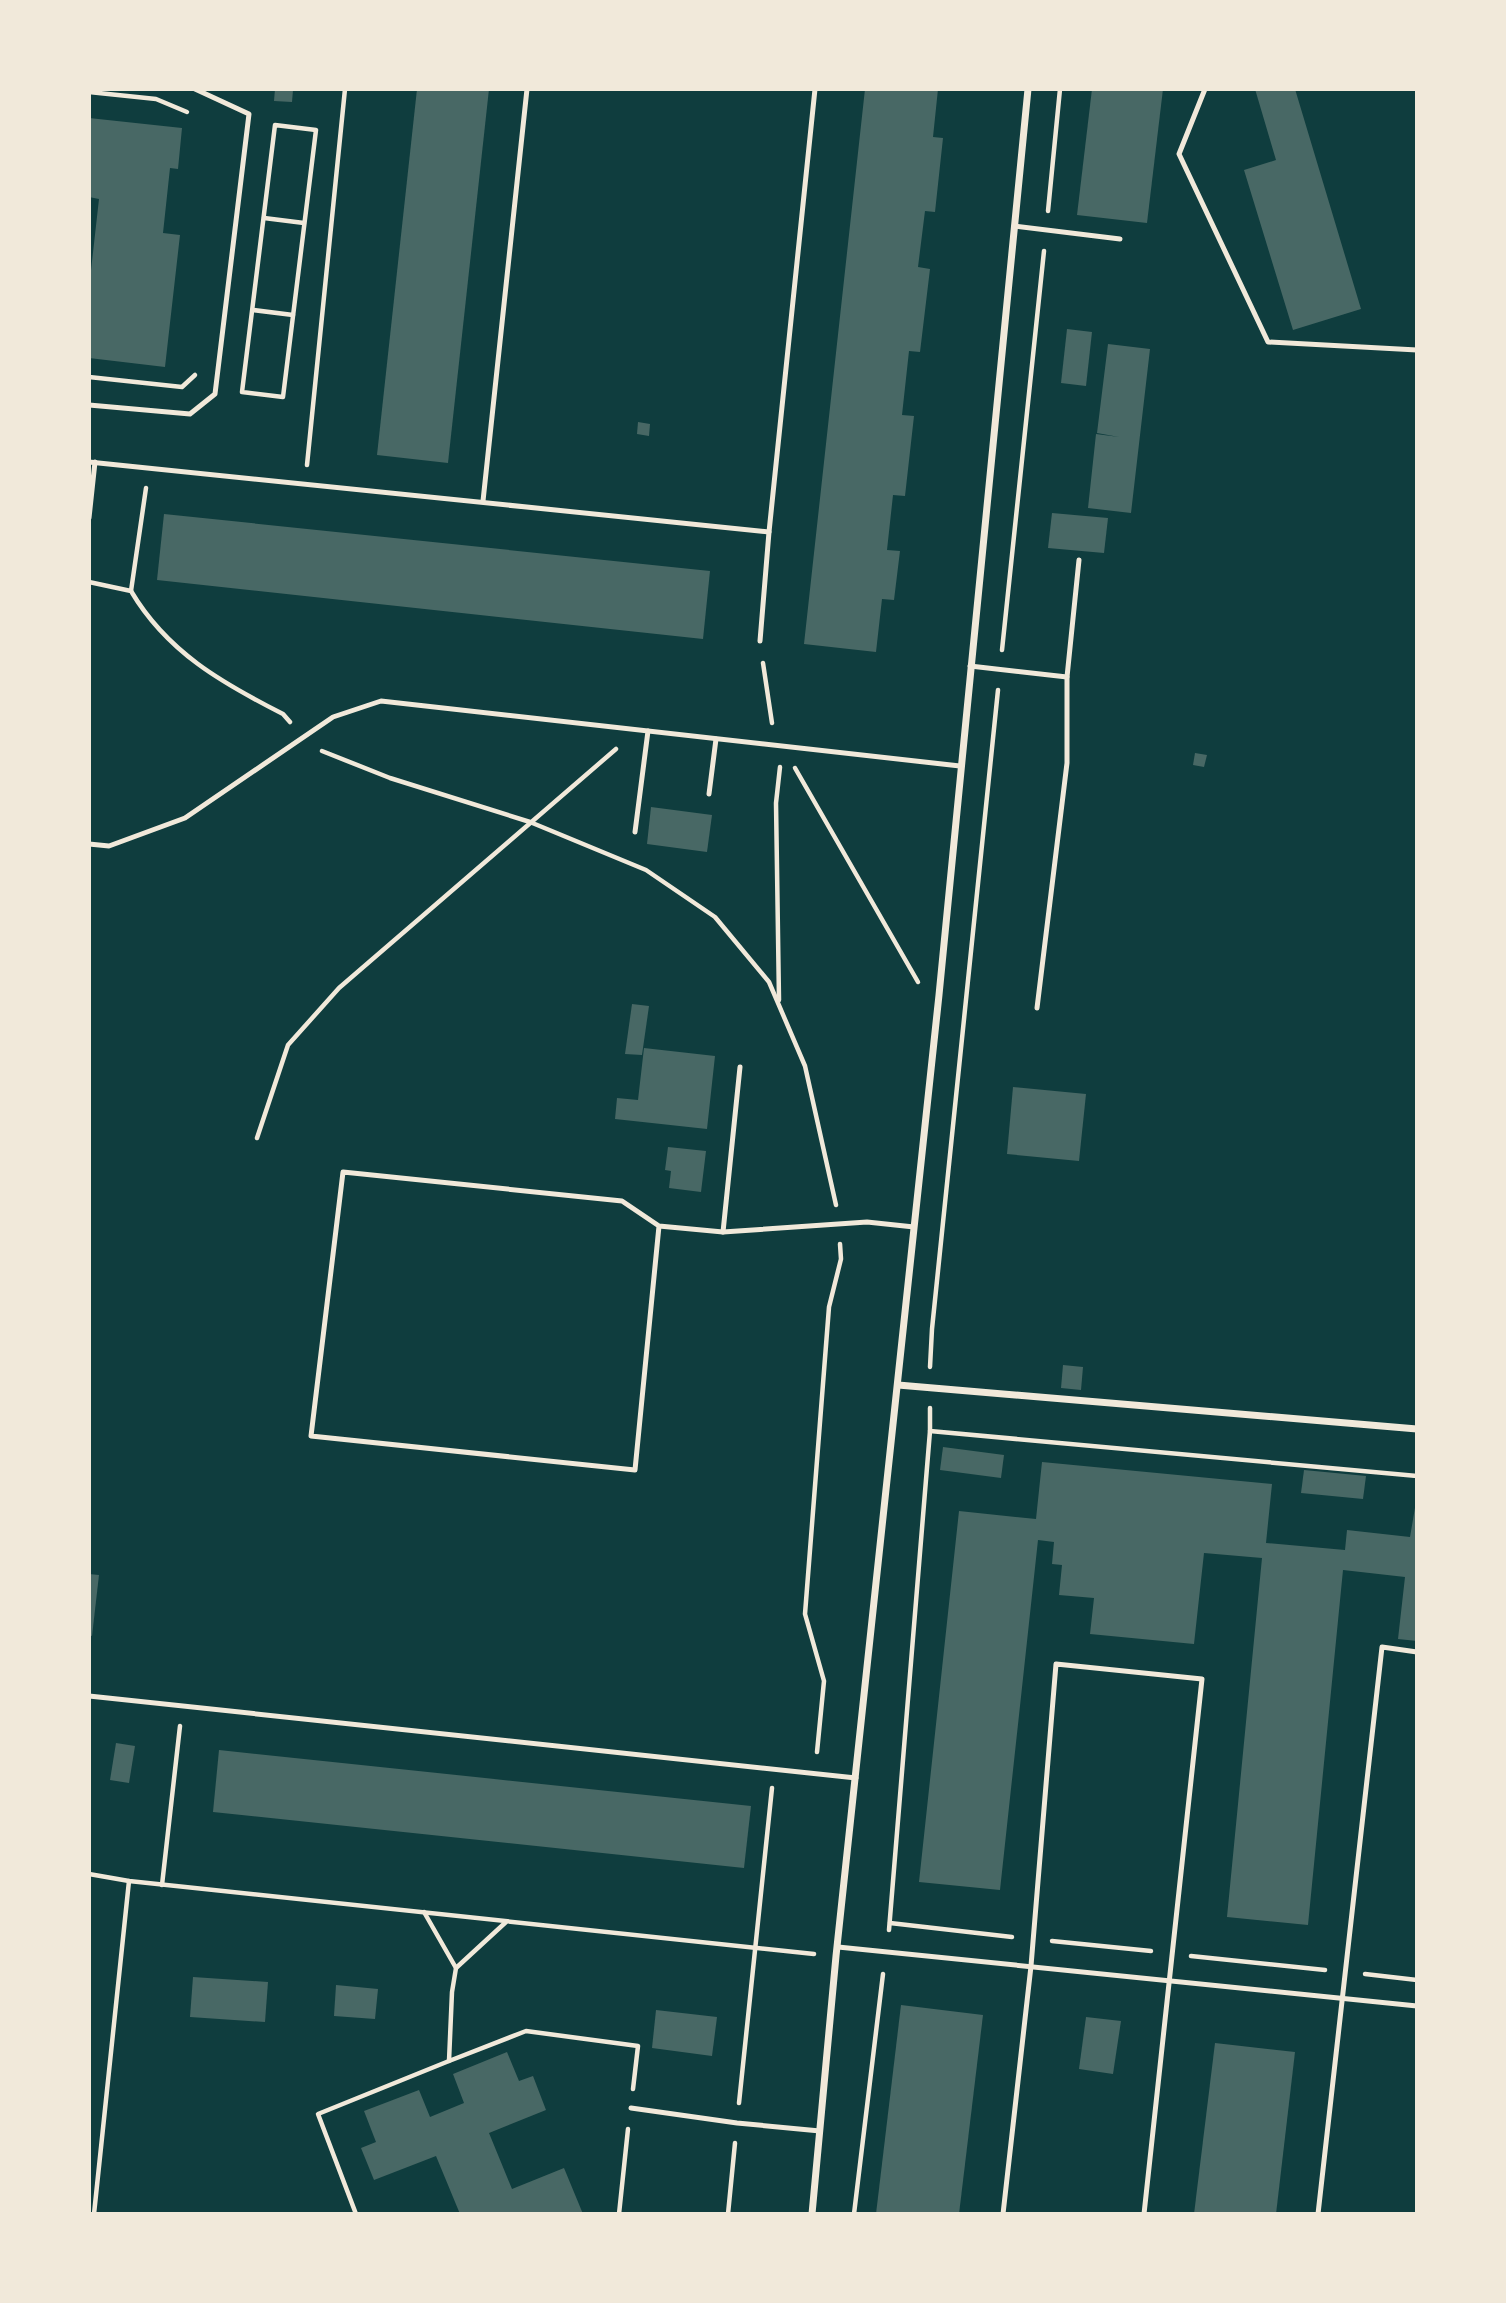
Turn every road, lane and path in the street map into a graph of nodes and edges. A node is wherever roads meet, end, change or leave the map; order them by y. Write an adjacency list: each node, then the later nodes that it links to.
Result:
1 (195, 89): 20 (lane)
2 (345, 89): 23 (path)
3 (527, 89): 24 (lane)
4 (815, 89): 26 (lane)
5 (1028, 89): 12 (street)
6 (1060, 89): 13 (path)
7 (1205, 89): 17 (lane)
8 (89, 92): 9 (path)
9 (191, 114)
10 (264, 218): 11 (path); 11 (path); 15 (path)
11 (304, 223): 16 (path)
12 (1014, 226): 13 (lane); 31 (street)
13 (1046, 230): 14 (lane); 32 (path)
14 (1120, 239)
15 (253, 310): 16 (path); 16 (path)
16 (293, 314)
17 (1417, 350)
18 (199, 372): 19 (path)
19 (89, 377)
20 (89, 405)
21 (92, 462): 22 (lane); 25 (lane)
22 (149, 468): 23 (lane); 29 (path)
23 (305, 483): 24 (lane)
24 (482, 501): 26 (lane)
25 (89, 518)
26 (769, 532): 30 (lane)
27 (1079, 560): 33 (lane)
28 (89, 582): 29 (path)
29 (131, 591): 36 (path)
30 (760, 641): 38 (path)
31 (971, 666): 32 (lane); 39 (street)
32 (1000, 670): 33 (lane); 54 (path)
33 (1068, 677): 46 (lane)
34 (638, 730): 35 (lane); 36 (lane); 41 (path)
35 (648, 731): 37 (lane); 42 (lane)
36 (303, 736): 41 (path); 43 (lane)
37 (716, 739): 38 (lane); 40 (lane)
38 (782, 747): 39 (lane); 44 (path); 45 (path)
39 (960, 766): 51 (street)
40 (709, 794)
41 (530, 822): 45 (path); 48 (path)
42 (635, 832)
43 (89, 844)
44 (924, 992)
45 (779, 1004): 49 (path)
46 (1037, 1008)
47 (740, 1067): 52 (lane)
48 (257, 1138)
49 (840, 1223): 51 (lane); 52 (lane); 62 (path)
50 (659, 1226): 50 (lane); 52 (lane)
51 (914, 1227): 53 (street)
52 (723, 1233)
53 (898, 1385): 54 (street); 63 (street)
54 (930, 1388): 55 (street); 56 (path)
55 (1417, 1429)
56 (930, 1431): 57 (path); 71 (path)
57 (1417, 1476)
58 (1417, 1652): 76 (lane)
59 (89, 1696): 60 (lane)
60 (182, 1706): 61 (lane); 66 (path)
61 (774, 1770): 62 (lane); 70 (path)
62 (814, 1773): 63 (lane)
63 (856, 1778): 69 (street)
64 (89, 1874): 65 (path)
65 (129, 1881): 66 (path); 82 (path)
66 (162, 1885): 67 (path)
67 (424, 1912): 68 (path); 74 (path)
68 (506, 1921): 70 (path); 74 (path)
69 (838, 1947): 71 (lane); 72 (street)
70 (756, 1948): 72 (path); 80 (path)
71 (886, 1952): 73 (lane); 87 (path)
72 (836, 1956): 81 (street)
73 (1031, 1966): 75 (lane); 75 (lane); 88 (lane)
74 (456, 1968): 78 (path)
75 (1170, 1980): 76 (lane); 89 (lane)
76 (1341, 1998): 77 (lane); 90 (lane)
77 (1417, 2006)
78 (449, 2061): 79 (path); 83 (path)
79 (631, 2108): 80 (lane); 84 (path)
80 (737, 2123): 81 (lane); 85 (path)
81 (820, 2131): 86 (street)
82 (94, 2214)
83 (356, 2214)
84 (619, 2214)
85 (728, 2214)
86 (812, 2214)
87 (854, 2214)
88 (1003, 2214)
89 (1144, 2214)
90 (1318, 2214)

